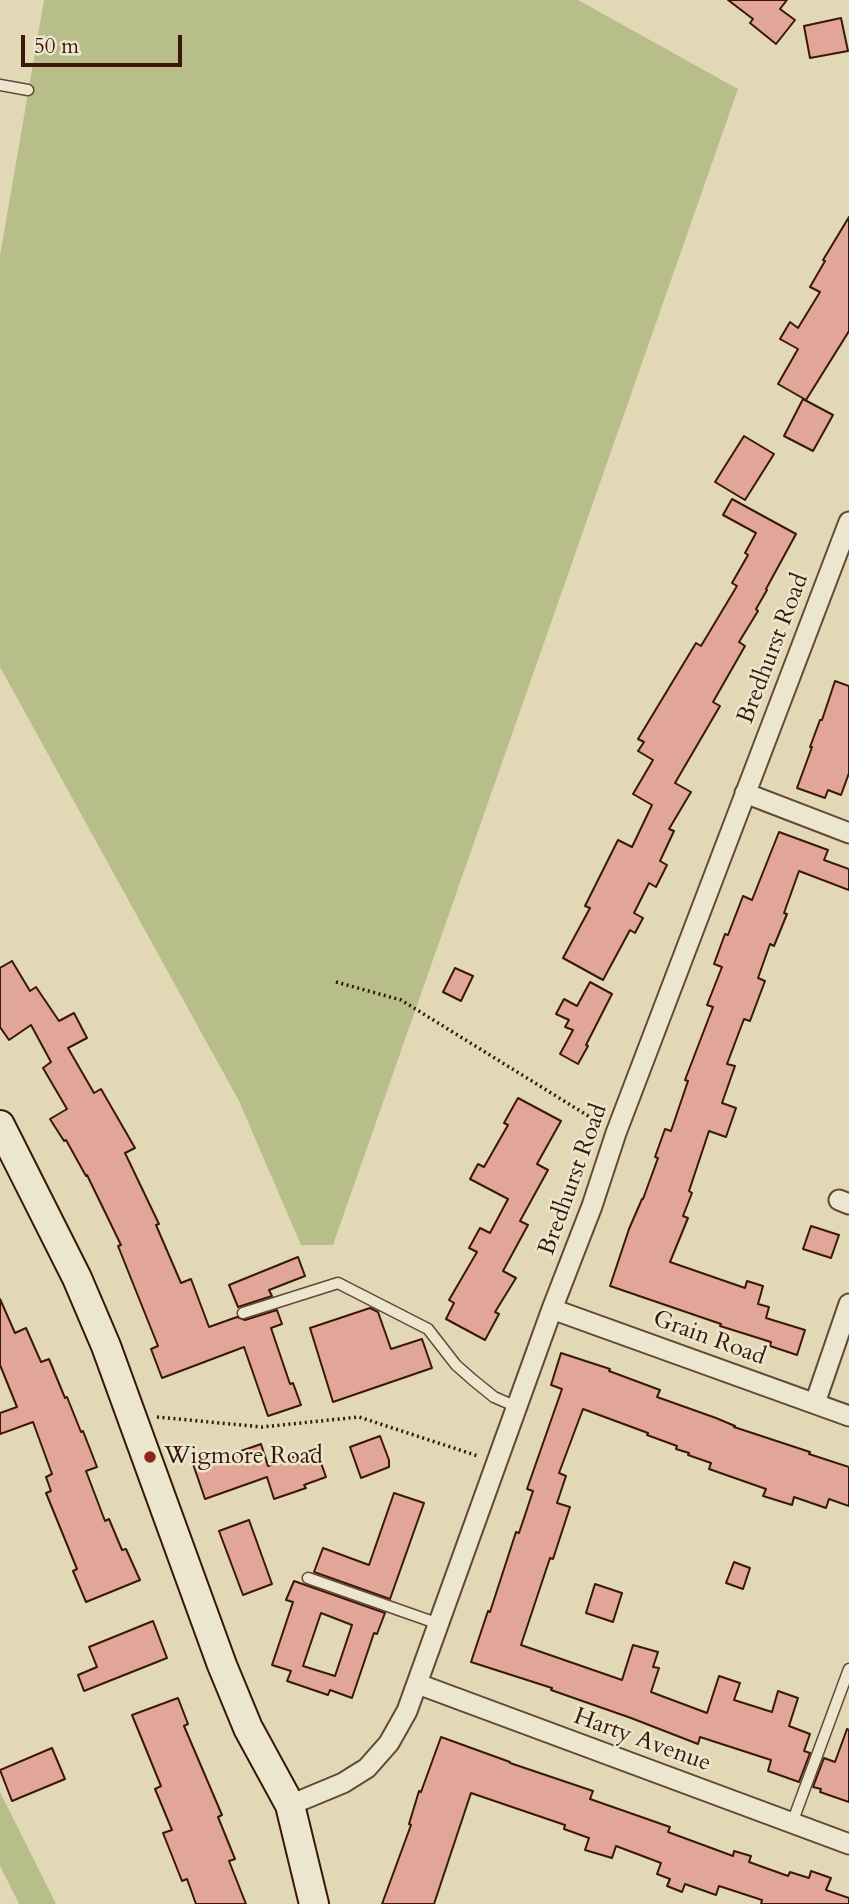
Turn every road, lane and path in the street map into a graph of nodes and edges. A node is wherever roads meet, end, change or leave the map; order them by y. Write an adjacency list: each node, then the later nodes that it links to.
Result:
1 (0, 85): 2 (lane)
2 (28, 90)
3 (849, 522): 4 (street, Bredhurst Road)
4 (745, 793): 5 (street); 8 (street, Bredhurst Road)
5 (849, 833)
6 (336, 982): 8 (path)
7 (0, 1125): 14 (street)
8 (616, 1133): 10 (street, Bredhurst Road)
9 (849, 1304): 12 (street)
10 (552, 1309): 12 (street, Grain Road); 13 (street, Bredhurst Road)
11 (243, 1312): 13 (lane)
12 (815, 1403): 15 (street, Grain Road)
13 (517, 1407): 16 (street, Bredhurst Road)
14 (132, 1415): 16 (path); 21 (street)
15 (849, 1416)
16 (497, 1462): 18 (street, Bredhurst Road)
17 (308, 1578): 18 (lane)
18 (439, 1624): 20 (street, Bredhurst Road)
19 (849, 1669): 22 (lane)
20 (418, 1684): 21 (street, Bredhurst Road); 22 (street, Harty Avenue)
21 (290, 1805): 24 (street)
22 (792, 1823): 23 (street, Harty Avenue)
23 (849, 1844)
24 (314, 1904)

